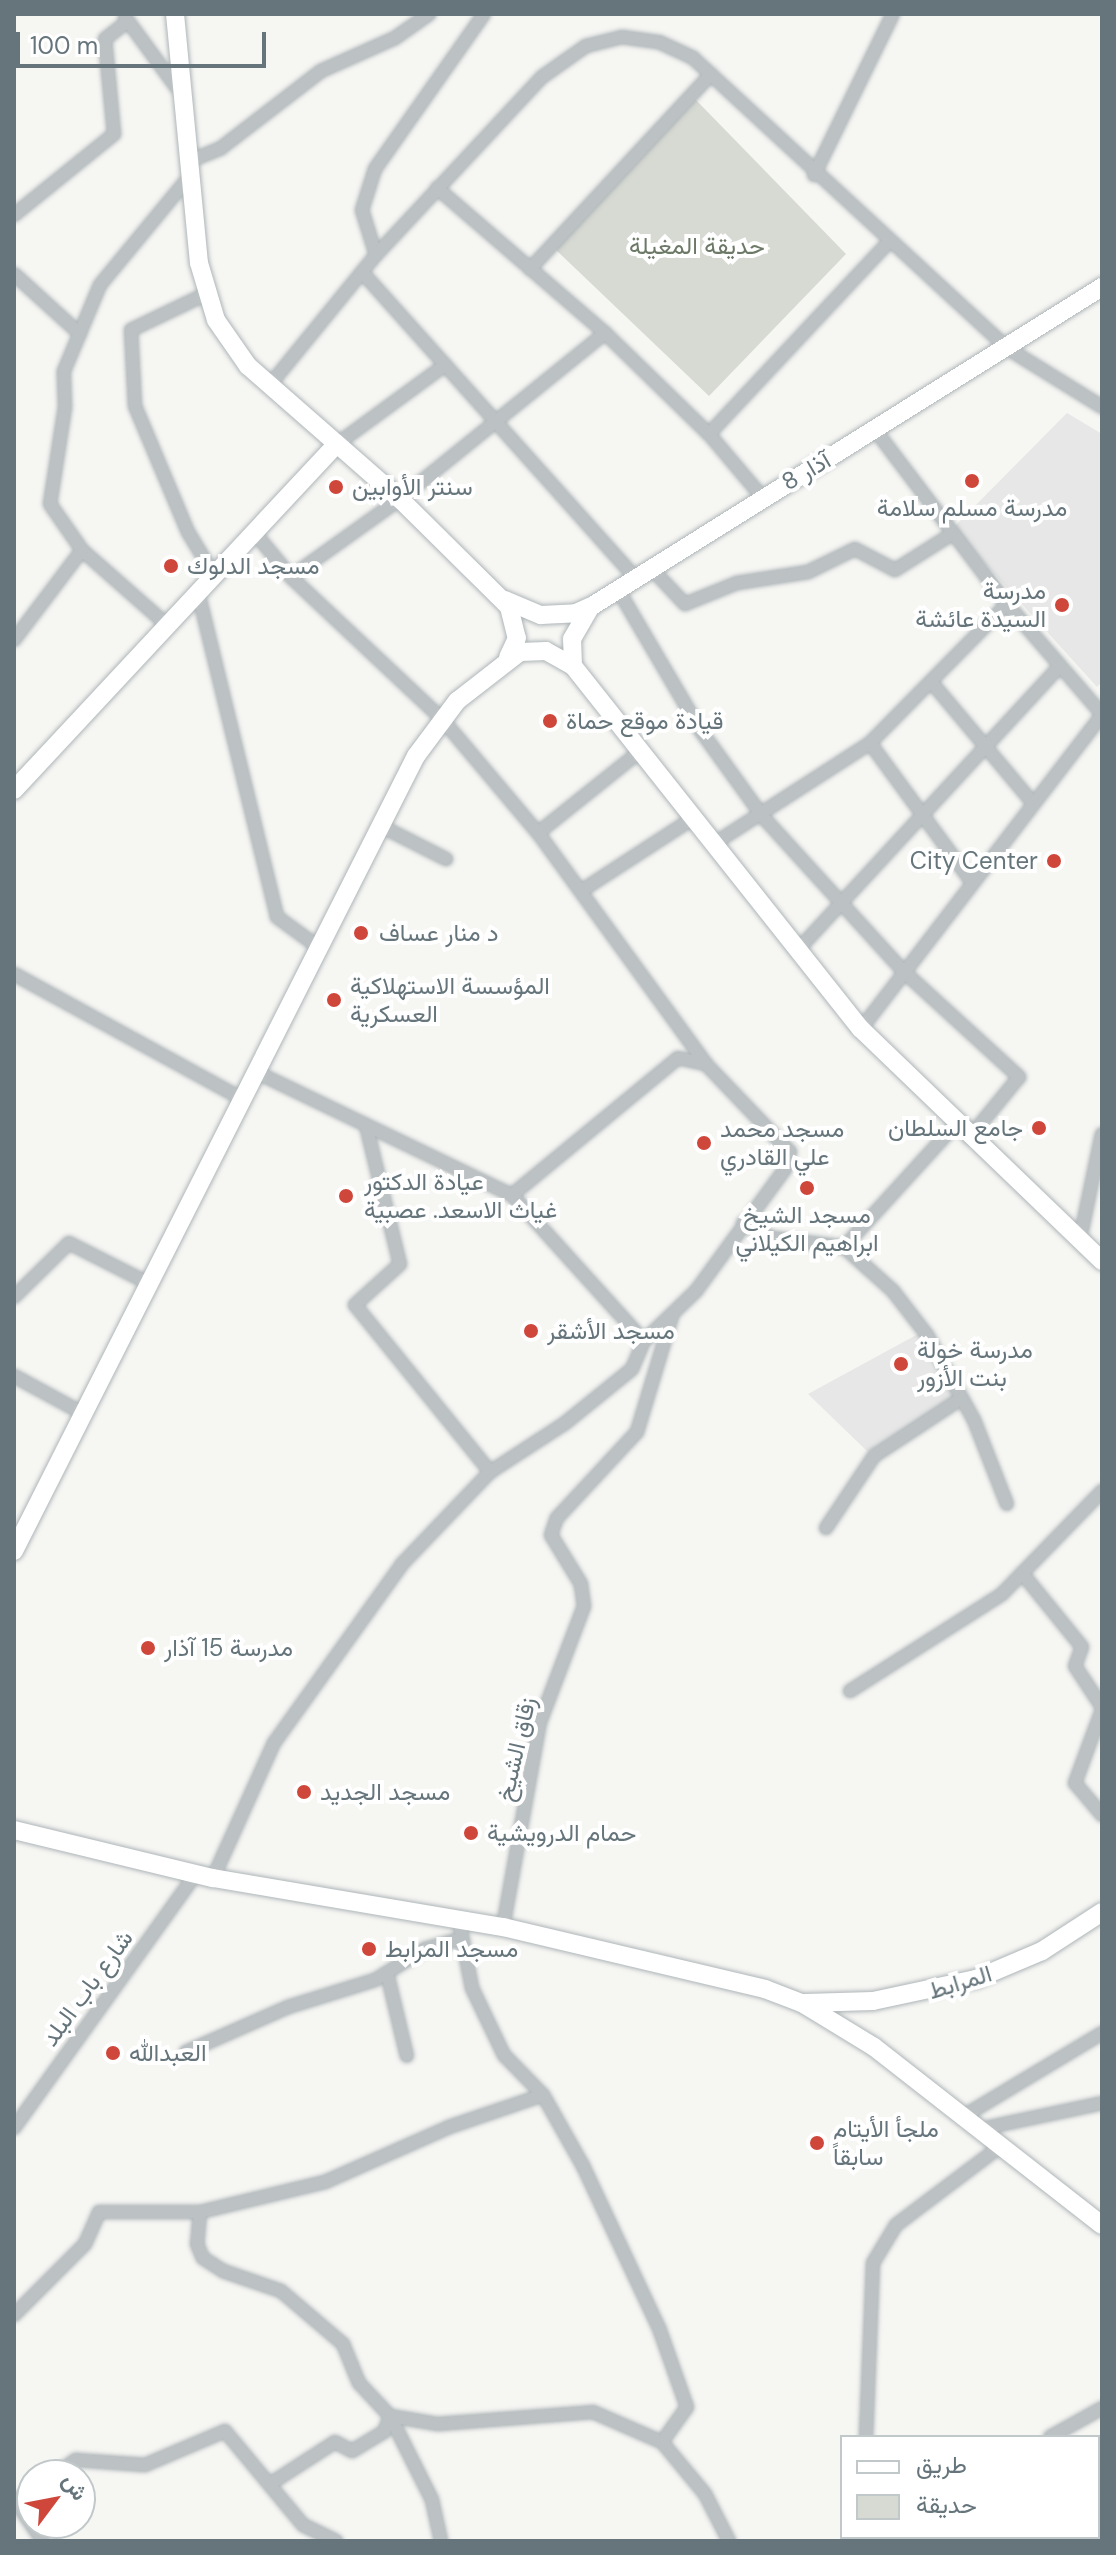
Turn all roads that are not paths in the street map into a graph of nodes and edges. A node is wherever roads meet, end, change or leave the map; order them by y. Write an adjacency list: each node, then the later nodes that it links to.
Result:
1 (176, 14): 7 (main road)
2 (429, 14): 8 (street)
3 (484, 14): 13 (street)
4 (893, 14): 9 (street)
5 (126, 17): 7 (street); 11 (street)
6 (711, 74): 9 (street); 10 (street); 14 (street)
7 (182, 95): 8 (main road)
8 (188, 169): 18 (main road); 20 (street)
9 (814, 175): 12 (street)
10 (437, 188): 13 (street); 14 (street)
11 (14, 215)
12 (888, 243): 21 (street); 27 (street)
13 (376, 255): 15 (street)
14 (530, 269): 19 (street)
15 (362, 272): 22 (street); 23 (street)
16 (14, 274): 20 (street)
17 (1102, 287): 21 (main road, 8 آذار)
18 (206, 294): 23 (main road); 35 (street)
19 (605, 333): 25 (street); 27 (street)
20 (80, 334): 33 (street)
21 (1007, 348): 24 (street); 26 (main road, 8 آذار)
22 (445, 365): 25 (street); 28 (street)
23 (269, 386): 28 (main road)
24 (1102, 407)
25 (495, 422): 30 (street); 34 (street)
26 (876, 431): 29 (main road, 8 آذار); 32 (street)
27 (709, 434): 29 (street)
28 (337, 444): 30 (main road); 31 (main road)
29 (762, 497): 34 (main road, 8 آذار)
30 (400, 499): 36 (street); 39 (main road)
31 (254, 532): 35 (main road); 36 (street)
32 (952, 534): 34 (street); 40 (street)
33 (82, 550): 42 (street); 43 (street)
34 (642, 572): 37 (main road, 8 آذار)
35 (214, 575): 38 (main road)
36 (291, 577): 49 (street)
37 (617, 588): 41 (main road, 8 آذار); 56 (street)
38 (198, 592): 42 (main road); 65 (street)
39 (502, 599): 41 (main road, 8 آذار); 44 (main road)
40 (1007, 604): 46 (street); 47 (street)
41 (592, 606): 45 (main road)
42 (167, 625): 53 (main road)
43 (14, 640)
44 (508, 657): 45 (main road); 49 (main road)
45 (573, 666): 52 (main road)
46 (1059, 667): 48 (street); 51 (street)
47 (933, 684): 50 (street); 51 (street)
48 (1102, 715): 54 (street)
49 (441, 718): 58 (main road); 59 (street)
50 (870, 743): 55 (street); 56 (street)
51 (985, 748): 54 (street); 55 (street)
52 (639, 752): 57 (main road); 59 (street)
53 (14, 790)
54 (1033, 803): 62 (street)
55 (922, 815): 62 (street); 64 (street)
56 (763, 817): 60 (street); 64 (street)
57 (692, 819): 60 (main road); 63 (street)
58 (381, 826): 61 (street); 65 (main road)
59 (538, 833): 63 (street)
60 (712, 845): 66 (main road)
61 (446, 859)
62 (971, 881): 67 (street)
63 (581, 891): 70 (street)
64 (842, 902): 66 (street); 67 (street)
65 (318, 947): 71 (main road)
66 (796, 952): 69 (main road)
67 (902, 970): 69 (street); 76 (street)
68 (14, 974): 72 (street)
69 (861, 1029): 74 (main road)
70 (706, 1064): 77 (street); 78 (street, شارع باب البلد)
71 (258, 1073): 72 (main road); 73 (street)
72 (244, 1100): 82 (main road)
73 (366, 1125): 77 (street); 89 (street)
74 (955, 1125): 76 (main road); 80 (street)
75 (1102, 1134): 79 (street)
76 (969, 1138): 79 (main road)
77 (512, 1195): 85 (street)
78 (743, 1223): 80 (street); 84 (street, شارع باب البلد)
79 (1080, 1239): 81 (main road)
80 (844, 1247): 87 (street)
81 (1102, 1261)
82 (148, 1283): 83 (street); 88 (main road)
83 (14, 1297)
84 (673, 1313): 85 (street, شارع باب البلد); 101 (street, زقاق الشيخ)
85 (644, 1341): 89 (street, شارع باب البلد)
86 (14, 1376): 88 (street)
87 (962, 1398): 91 (street); 92 (street)
88 (84, 1414): 93 (main road)
89 (490, 1472): 99 (street, شارع باب البلد)
90 (1102, 1491): 94 (street)
91 (1007, 1504)
92 (826, 1528)
93 (14, 1551)
94 (1022, 1573): 95 (street); 96 (street)
95 (850, 1691)
96 (1102, 1709): 97 (street)
97 (1102, 1815)
98 (14, 1830): 99 (main road)
99 (204, 1876): 102 (main road); 111 (street, شارع باب البلد)
100 (1102, 1912): 104 (main road, المرابط)
101 (503, 1927): 102 (main road); 104 (main road)
102 (460, 1930): 103 (street); 108 (street)
103 (387, 1973): 106 (street); 107 (street)
104 (802, 2003): 110 (main road)
105 (1102, 2033): 110 (street)
106 (186, 2052)
107 (407, 2056)
108 (543, 2095): 114 (street); 121 (street)
109 (1102, 2103): 112 (street)
110 (964, 2116): 112 (main road)
111 (14, 2128)
112 (980, 2129): 113 (main road)
113 (1001, 2146): 115 (main road); 119 (street)
114 (200, 2212): 116 (street); 118 (street)
115 (1102, 2225)
116 (14, 2315)
117 (1102, 2408): 120 (street)
118 (390, 2416): 121 (street); 123 (street); 127 (street)
119 (866, 2435)
120 (1054, 2435)
121 (662, 2442): 128 (street)
122 (96, 2461): 123 (street)
123 (270, 2484): 126 (street)
124 (15, 2500): 125 (street)
125 (43, 2541)
126 (336, 2541)
127 (441, 2541)
128 (729, 2541)

